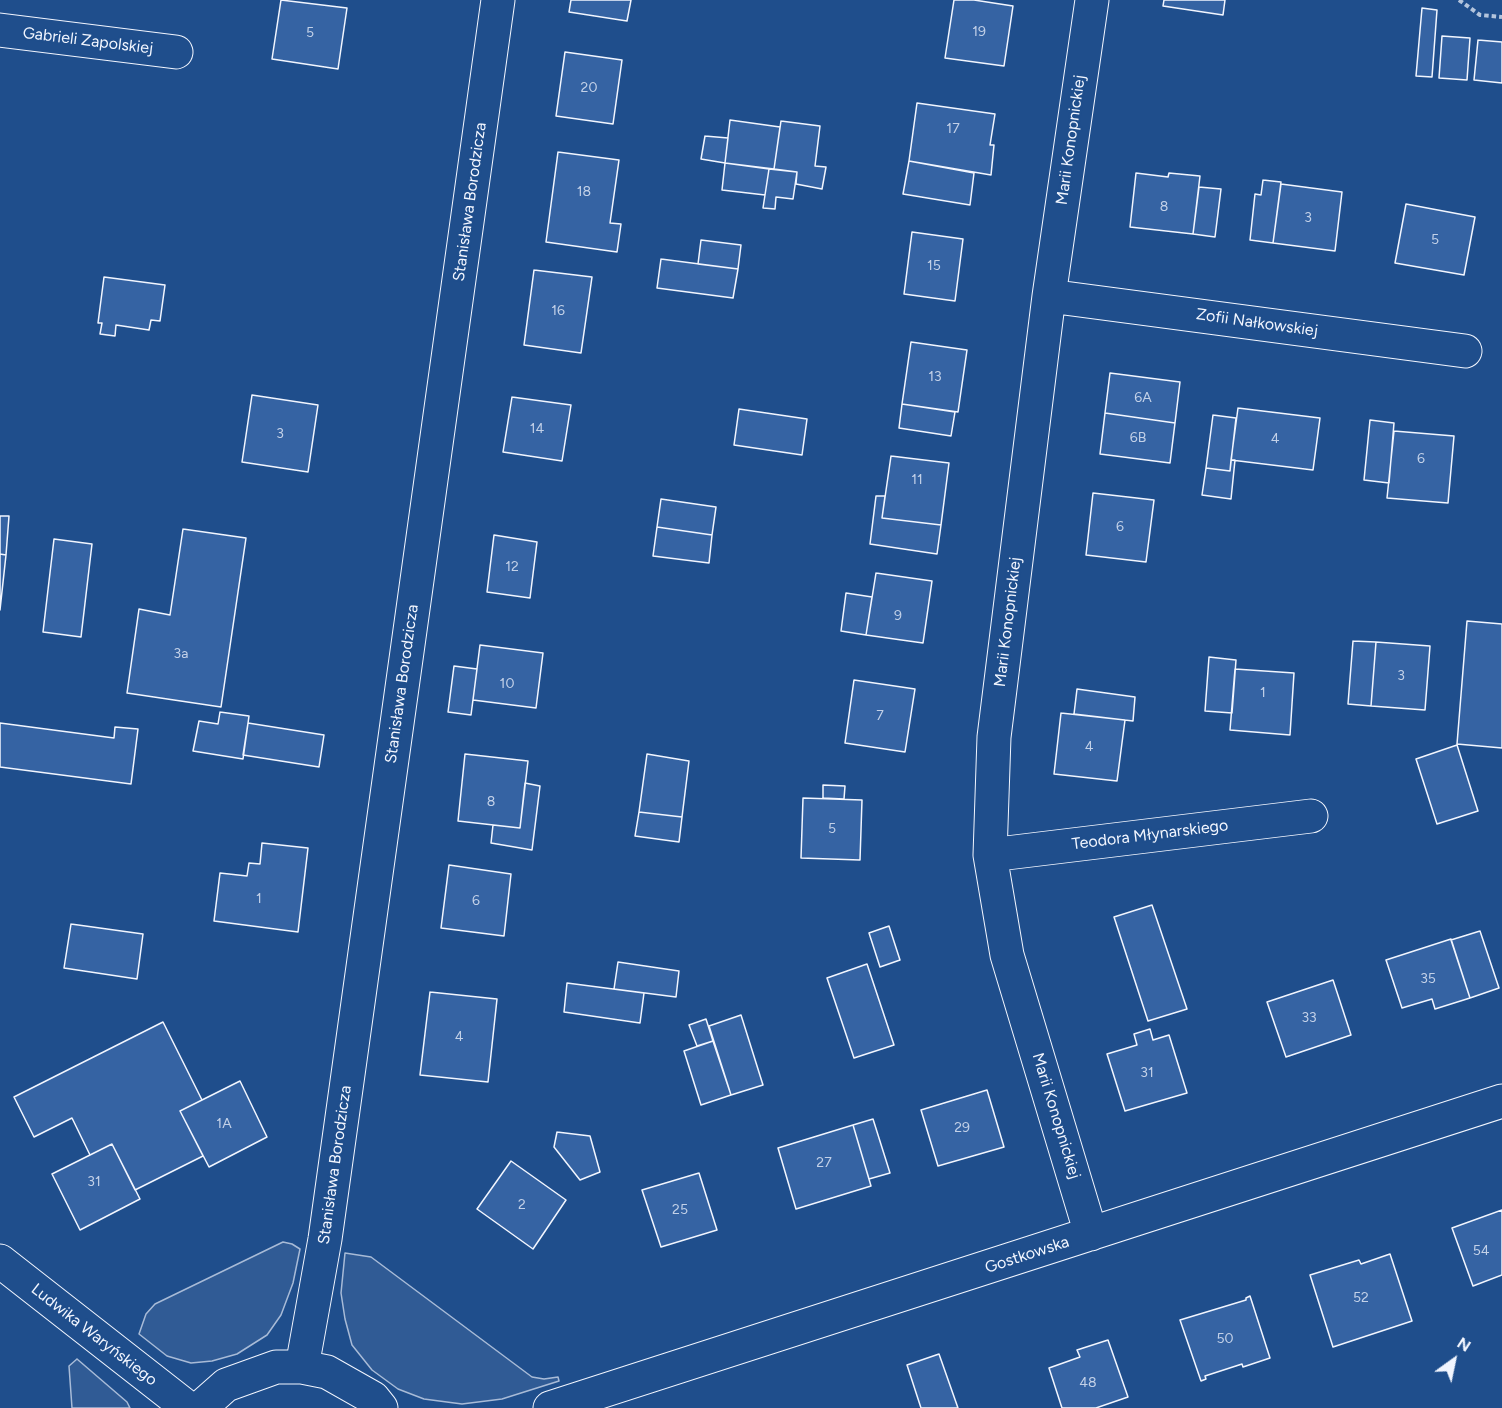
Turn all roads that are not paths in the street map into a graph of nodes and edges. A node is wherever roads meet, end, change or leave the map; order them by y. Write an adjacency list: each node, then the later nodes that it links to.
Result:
1 (498, 0): 12 (street, Stanisława Borodzicza)
2 (1092, 0): 5 (street, Marii Konopnickiej)
3 (0, 30): 4 (street, Gabrieli Zapolskiej)
4 (176, 52)
5 (1049, 296): 6 (street, Zofii Nałkowskiej); 8 (street, Marii Konopnickiej)
6 (1465, 351)
7 (1311, 816): 8 (street, Teodora Młynarskiego)
8 (990, 855): 10 (street, Marii Konopnickiej)
9 (1502, 1101): 10 (street, Gostkowska)
10 (1091, 1234): 16 (street, Gostkowska)
11 (0, 1261): 13 (street, Ludwika Waryńskiego)
12 (302, 1367): 14 (street); 15 (street)
13 (189, 1408)
14 (200, 1408)
15 (381, 1408)
16 (550, 1408)

